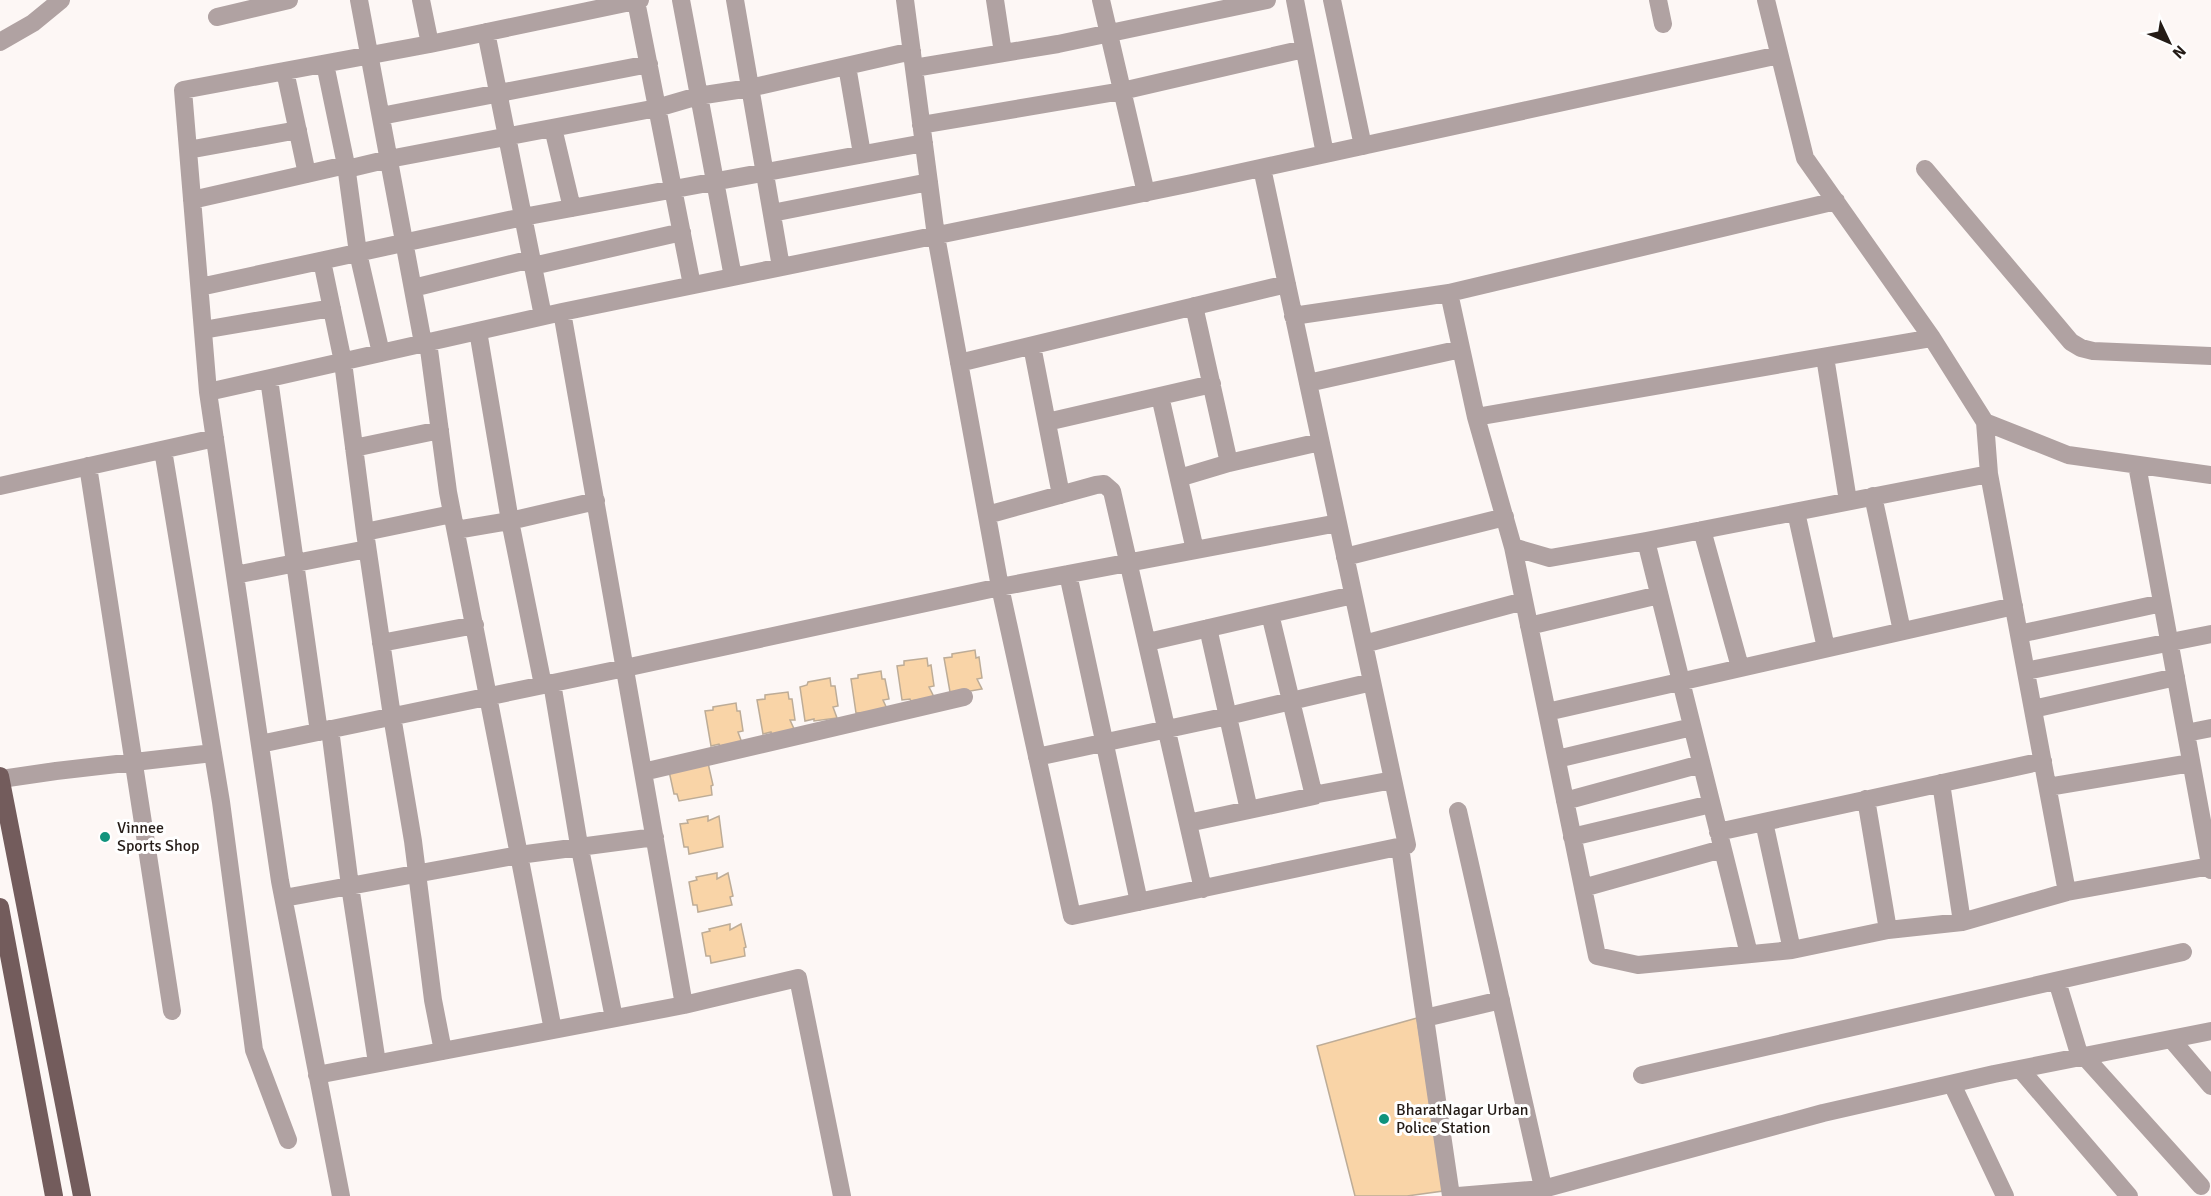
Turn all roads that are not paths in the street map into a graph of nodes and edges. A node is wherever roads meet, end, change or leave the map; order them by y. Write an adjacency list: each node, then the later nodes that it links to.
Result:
1 (61, 0): 21 (street)
2 (289, 0): 17 (street)
3 (359, 0): 25 (street)
4 (421, 0): 22 (street)
5 (638, 0): 16 (street); 29 (street)
6 (681, 0): 35 (street)
7 (735, 0): 32 (street)
8 (905, 0): 27 (street)
9 (995, 0): 24 (street)
10 (1101, 0): 20 (street)
11 (1267, 0): 20 (street)
12 (1294, 0): 23 (street)
13 (1332, 0): 42 (street)
14 (1658, 0): 18 (street)
15 (1766, 0): 26 (street)
16 (602, 4): 19 (street)
17 (217, 16)
18 (1664, 24)
19 (486, 32): 22 (street); 34 (street)
20 (1109, 33): 24 (street); 33 (street)
21 (0, 42)
22 (429, 44): 25 (street)
23 (1304, 49): 33 (street); 45 (street)
24 (1003, 53): 27 (street)
25 (370, 55): 28 (street); 37 (street)
26 (1779, 55): 42 (street); 57 (street)
27 (913, 60): 30 (street); 40 (street)
28 (325, 63): 31 (street); 47 (street)
29 (649, 64): 34 (street); 36 (street)
30 (847, 66): 32 (street); 44 (street)
31 (285, 71): 39 (street); 43 (street)
32 (750, 88): 35 (street); 50 (street)
33 (1122, 91): 40 (street); 55 (street)
34 (498, 93): 37 (street); 41 (street)
35 (698, 96): 36 (street); 52 (street)
36 (657, 108): 38 (street); 54 (street)
37 (381, 116): 46 (street)
38 (553, 128): 41 (street); 58 (street)
39 (298, 129): 43 (street); 51 (street)
40 (923, 134): 44 (street); 53 (street)
41 (507, 136): 46 (street); 60 (street)
42 (1363, 146): 45 (street)
43 (188, 150): 56 (street)
44 (862, 154): 50 (street)
45 (1325, 154): 48 (street)
46 (389, 159): 47 (street); 63 (street)
47 (347, 167): 51 (street); 64 (street)
48 (1262, 168): 55 (street); 70 (street)
49 (1925, 169): 86 (street)
50 (765, 172): 52 (street); 59 (street)
51 (307, 174): 56 (street)
52 (715, 181): 54 (street); 68 (street)
53 (929, 182): 59 (street); 62 (street)
54 (673, 189): 58 (street); 61 (street)
55 (1146, 193): 62 (street)
56 (192, 200): 71 (street)
57 (1836, 201): 73 (street); 81 (street)
58 (572, 208): 60 (street)
59 (772, 213): 67 (street)
60 (523, 217): 63 (street); 66 (street)
61 (682, 232): 66 (street); 69 (street)
62 (936, 236): 67 (street); 89 (street)
63 (404, 243): 64 (street); 72 (street)
64 (358, 254): 65 (street); 85 (street)
65 (322, 261): 71 (street); 75 (street)
66 (532, 262): 72 (street); 77 (street)
67 (781, 267): 68 (street)
68 (733, 277): 69 (street)
69 (693, 285): 76 (street)
70 (1287, 285): 74 (street); 78 (street)
71 (200, 287): 79 (street)
72 (413, 288): 82 (street)
73 (1449, 293): 78 (street); 84 (street)
74 (1194, 306): 83 (street); 92 (street)
75 (332, 308): 79 (street); 88 (street)
76 (562, 312): 77 (street); 112 (street)
77 (543, 316): 80 (street)
78 (1293, 316): 91 (street)
79 (203, 330): 93 (street)
80 (478, 331): 82 (street); 117 (street)
81 (1932, 338): 87 (street); 97 (street)
82 (426, 343): 85 (street); 98 (street)
83 (1032, 346): 89 (street); 96 (street)
84 (1461, 349): 91 (street); 95 (street)
85 (381, 353): 88 (street)
86 (2211, 356)
87 (1825, 357): 95 (street); 113 (street)
88 (343, 362): 90 (street); 101 (street)
89 (959, 363): 115 (street)
90 (269, 379): 93 (street); 127 (street)
91 (1308, 383): 100 (street)
92 (1212, 384): 94 (street); 103 (street)
93 (208, 392): 99 (street)
94 (1160, 396): 96 (street); 108 (street)
95 (1476, 417): 116 (street)
96 (1047, 422): 110 (street)
97 (1984, 422): 104 (street); 106 (street)
98 (440, 430): 101 (street); 118 (street)
99 (215, 438): 102 (street); 129 (street)
100 (1320, 442): 103 (street); 119 (street)
101 (354, 448): 121 (street)
102 (164, 450): 105 (street); 169 (street)
103 (1229, 463): 108 (street)
104 (2137, 465): 107 (street); 134 (street)
105 (87, 466): 109 (street); 173 (street)
106 (1989, 474): 111 (street); 135 (street)
107 (2211, 475)
108 (1179, 478): 124 (street)
109 (0, 486)
110 (1061, 495): 115 (street); 126 (street)
111 (1873, 496): 113 (street); 140 (street)
112 (596, 501): 117 (street); 148 (street)
113 (1848, 501): 114 (street)
114 (1796, 512): 120 (street); 147 (street)
115 (987, 515): 130 (street)
116 (1505, 517): 123 (street); 125 (street)
117 (510, 521): 118 (street); 154 (street)
118 (454, 522): 121 (street); 137 (street)
119 (1338, 523): 124 (street); 125 (street)
120 (1702, 530): 122 (street); 149 (street)
121 (366, 540): 127 (street); 145 (street)
122 (1646, 541): 123 (street); 132 (street)
123 (1513, 547): 133 (street)
124 (1195, 550): 126 (street)
125 (1345, 557): 131 (street)
126 (1130, 562): 128 (street); 144 (street)
127 (294, 563): 129 (street); 165 (street)
128 (1068, 574): 130 (street); 167 (street)
129 (235, 575): 168 (street)
130 (1000, 587): 148 (street); 170 (street)
131 (1353, 595): 136 (street); 146 (street)
132 (1659, 595): 138 (street); 152 (street)
133 (1524, 601): 138 (street); 146 (street)
134 (2162, 603): 141 (street); 143 (street)
135 (2014, 606): 140 (street); 141 (street)
136 (1270, 614): 139 (street); 157 (street)
137 (475, 625): 145 (street); 155 (street)
138 (1529, 626): 159 (street)
139 (1208, 628): 144 (street); 161 (street)
140 (1902, 631): 147 (street)
141 (2019, 634): 150 (street)
142 (2211, 634): 143 (street)
143 (2169, 641): 150 (street); 151 (street)
144 (1148, 642): 163 (street)
145 (381, 643): 160 (street)
146 (1364, 644): 153 (street)
147 (1826, 648): 149 (street)
148 (625, 668): 154 (street); 176 (street)
149 (1740, 668): 152 (street)
150 (2026, 671): 158 (street)
151 (2176, 677): 158 (street); 166 (street)
152 (1680, 681): 159 (street); 162 (street)
153 (1372, 682): 157 (street); 178 (street)
154 (547, 684): 155 (street); 194 (street)
155 (489, 696): 160 (street); 196 (street)
156 (964, 697): 176 (street)
157 (1291, 701): 161 (street); 181 (street)
158 (2033, 709): 172 (street)
159 (1547, 712): 171 (street)
160 (392, 716): 165 (street); 198 (street)
161 (1228, 716): 163 (street); 185 (street)
162 (1692, 727): 171 (street); 175 (street)
163 (1167, 729): 167 (street); 189 (street)
164 (2211, 729): 166 (street)
165 (324, 730): 168 (street); 199 (street)
166 (2186, 734): 174 (street)
167 (1105, 743): 170 (street); 204 (street)
168 (260, 744): 203 (street)
169 (213, 753): 173 (street); 228 (street)
170 (1037, 757): 204 (street)
171 (1557, 759): 183 (street)
172 (2043, 761): 179 (street); 180 (street)
173 (132, 762): 177 (street); 214 (street)
174 (2192, 763): 180 (street); 187 (street)
175 (1701, 764): 183 (street); 184 (street)
176 (643, 772): 190 (street)
177 (0, 778): 192 (main road)
178 (1393, 780): 181 (street); 195 (street)
179 (1941, 783): 182 (street); 206 (street)
180 (2048, 788): 202 (street)
181 (1313, 795): 185 (street)
182 (1866, 799): 188 (street); 207 (street)
183 (1565, 801): 191 (street)
184 (1711, 804): 191 (street); 193 (street)
185 (1249, 810): 189 (street)
186 (1458, 811): 212 (street)
187 (2206, 820): 197 (street)
188 (1764, 822): 193 (street); 208 (street)
189 (1188, 823): 201 (street)
190 (655, 837): 194 (street); 213 (street)
191 (1572, 837): 200 (street)
192 (6, 839): 232 (main road)
193 (1720, 840): 200 (street); 210 (street)
194 (580, 847): 196 (street); 215 (street)
195 (1400, 847): 201 (street); 216 (street)
196 (519, 855): 198 (street); 217 (street)
197 (2211, 868): 202 (street)
198 (417, 874): 199 (street); 220 (street)
199 (350, 886): 203 (street); 222 (street)
200 (1583, 888): 210 (street)
201 (1203, 889): 204 (street)
202 (2067, 892): 206 (street)
203 (284, 898): 224 (street)
204 (1139, 902)
205 (0, 907): 231 (main road)
206 (1962, 922): 207 (street)
207 (1888, 930): 208 (street)
208 (1792, 950): 210 (street)
209 (2183, 952): 211 (street)
210 (1749, 954)
211 (2058, 981): 221 (street); 225 (street)
212 (1501, 1000): 216 (street); 230 (street)
213 (684, 1005): 215 (street); 234 (street)
214 (172, 1011)
215 (614, 1018): 217 (street)
216 (1425, 1018): 235 (street)
217 (553, 1030): 220 (street)
218 (2211, 1031): 219 (street)
219 (2171, 1039): 221 (street); 227 (street)
220 (442, 1051): 222 (street)
221 (2082, 1056): 223 (street); 229 (street)
222 (377, 1063): 224 (street)
223 (2020, 1069): 226 (street); 238 (street)
224 (317, 1075): 233 (street)
225 (1642, 1075)
226 (1952, 1084): 230 (street); 237 (street)
227 (2211, 1086)
228 (288, 1140)
229 (2201, 1186)
230 (1544, 1192): 236 (street)
231 (54, 1196)
232 (82, 1196)
233 (340, 1196)
234 (842, 1196)
235 (1451, 1196)
236 (1458, 1196)
237 (2005, 1196)
238 (2129, 1196)

